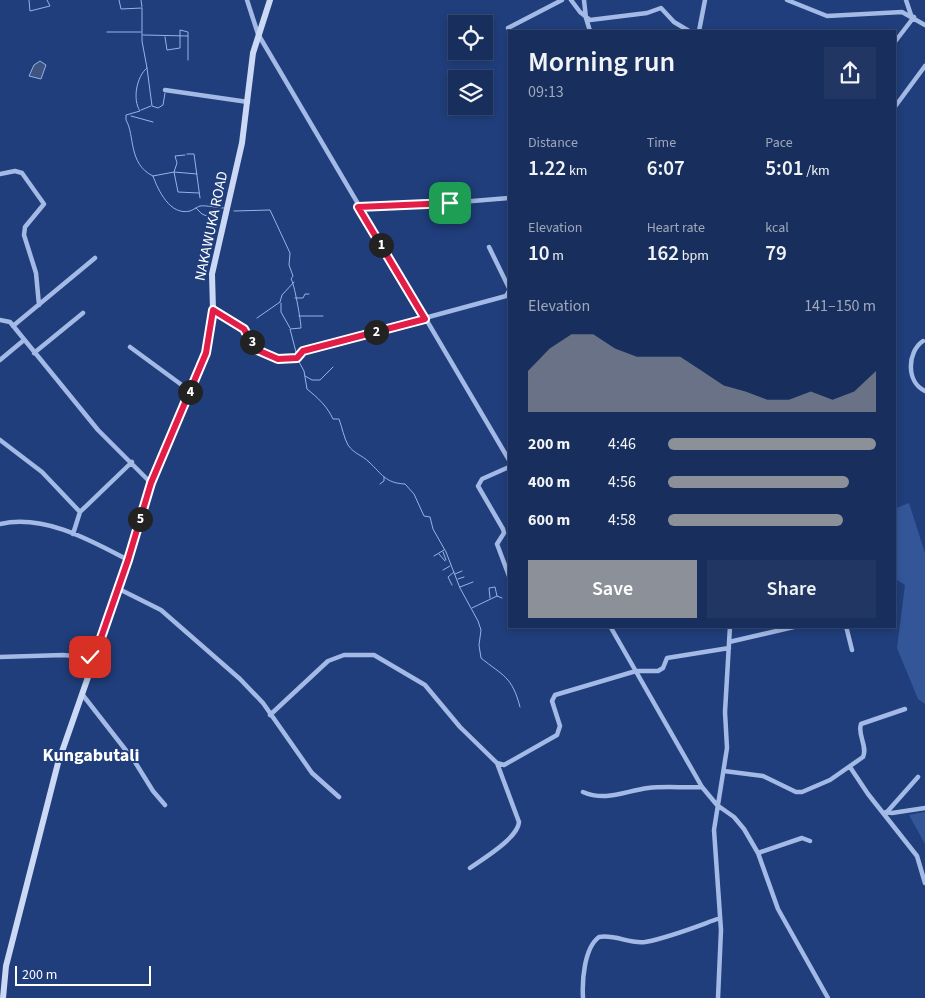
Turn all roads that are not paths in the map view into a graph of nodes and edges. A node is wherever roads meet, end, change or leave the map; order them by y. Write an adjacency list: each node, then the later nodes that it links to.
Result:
1 (248, 0): 17 (street)
2 (270, 0): 17 (main road, NAKAWUKA ROAD)
3 (562, 0): 13 (street)
4 (571, 0): 11 (street)
5 (584, 0): 11 (street)
6 (705, 0): 16 (street)
7 (787, 0): 9 (street)
8 (907, 2): 9 (street); 10 (street)
9 (902, 12): 10 (street)
10 (912, 16): 12 (street); 18 (street)
11 (586, 18): 14 (street); 15 (street)
12 (925, 25)
13 (508, 28)
14 (590, 30)
15 (686, 30)
16 (699, 30)
17 (258, 34): 21 (main road, NAKAWUKA ROAD); 25 (street)
18 (896, 41)
19 (925, 66): 22 (street)
20 (165, 90): 21 (street)
21 (248, 102): 31 (main road, NAKAWUKA ROAD)
22 (896, 105)
23 (0, 174): 30 (street)
24 (508, 198): 25 (street)
25 (358, 207): 33 (street)
26 (489, 247): 28 (street)
27 (95, 258): 30 (street)
28 (506, 280)
29 (508, 292): 33 (street)
30 (39, 305): 35 (street)
31 (213, 310): 33 (street); 41 (main road, NAKAWUKA ROAD)
32 (83, 313): 39 (street)
33 (425, 319): 44 (street)
34 (0, 320): 35 (street)
35 (13, 326): 36 (street)
36 (24, 340): 39 (street); 40 (street)
37 (923, 341): 42 (street)
38 (130, 347): 41 (street)
39 (34, 353): 45 (street)
40 (0, 360)
41 (190, 391): 47 (main road, NAKAWUKA ROAD)
42 (925, 391)
43 (0, 440): 48 (street)
44 (508, 458)
45 (132, 462): 47 (street); 48 (street)
46 (508, 467): 52 (street)
47 (151, 483): 51 (main road, NAKAWUKA ROAD)
48 (80, 512): 50 (street)
49 (0, 524): 50 (street)
50 (73, 534): 51 (street)
51 (128, 560): 53 (main road, NAKAWUKA ROAD)
52 (508, 573)
53 (117, 588): 61 (main road, NAKAWUKA ROAD); 65 (street)
54 (611, 628): 62 (street)
55 (730, 628): 58 (street)
56 (791, 628): 58 (street)
57 (846, 628): 59 (street)
58 (729, 645): 62 (street); 68 (street)
59 (852, 650)
60 (0, 657): 61 (street)
61 (94, 658): 63 (main road, NAKAWUKA ROAD)
62 (636, 671): 66 (street); 70 (street)
63 (82, 694): 73 (street); 83 (main road, NAKAWUKA ROAD)
64 (905, 709): 67 (street)
65 (270, 715): 66 (street); 72 (street)
66 (497, 763): 79 (street)
67 (850, 767): 68 (street); 76 (street)
68 (724, 771): 74 (street)
69 (918, 777): 76 (street)
70 (702, 787): 71 (street); 74 (street)
71 (583, 792)
72 (339, 797)
73 (165, 805)
74 (717, 805): 78 (street); 82 (street)
75 (925, 808): 76 (street)
76 (885, 811): 80 (street)
77 (810, 841): 78 (street)
78 (758, 853): 87 (street)
79 (470, 868)
80 (923, 869): 81 (street)
81 (925, 883)
82 (720, 918): 85 (street); 86 (street)
83 (3, 966): 84 (main road, NAKAWUKA ROAD)
84 (2, 994)
85 (583, 998)
86 (718, 998)
87 (828, 998)

